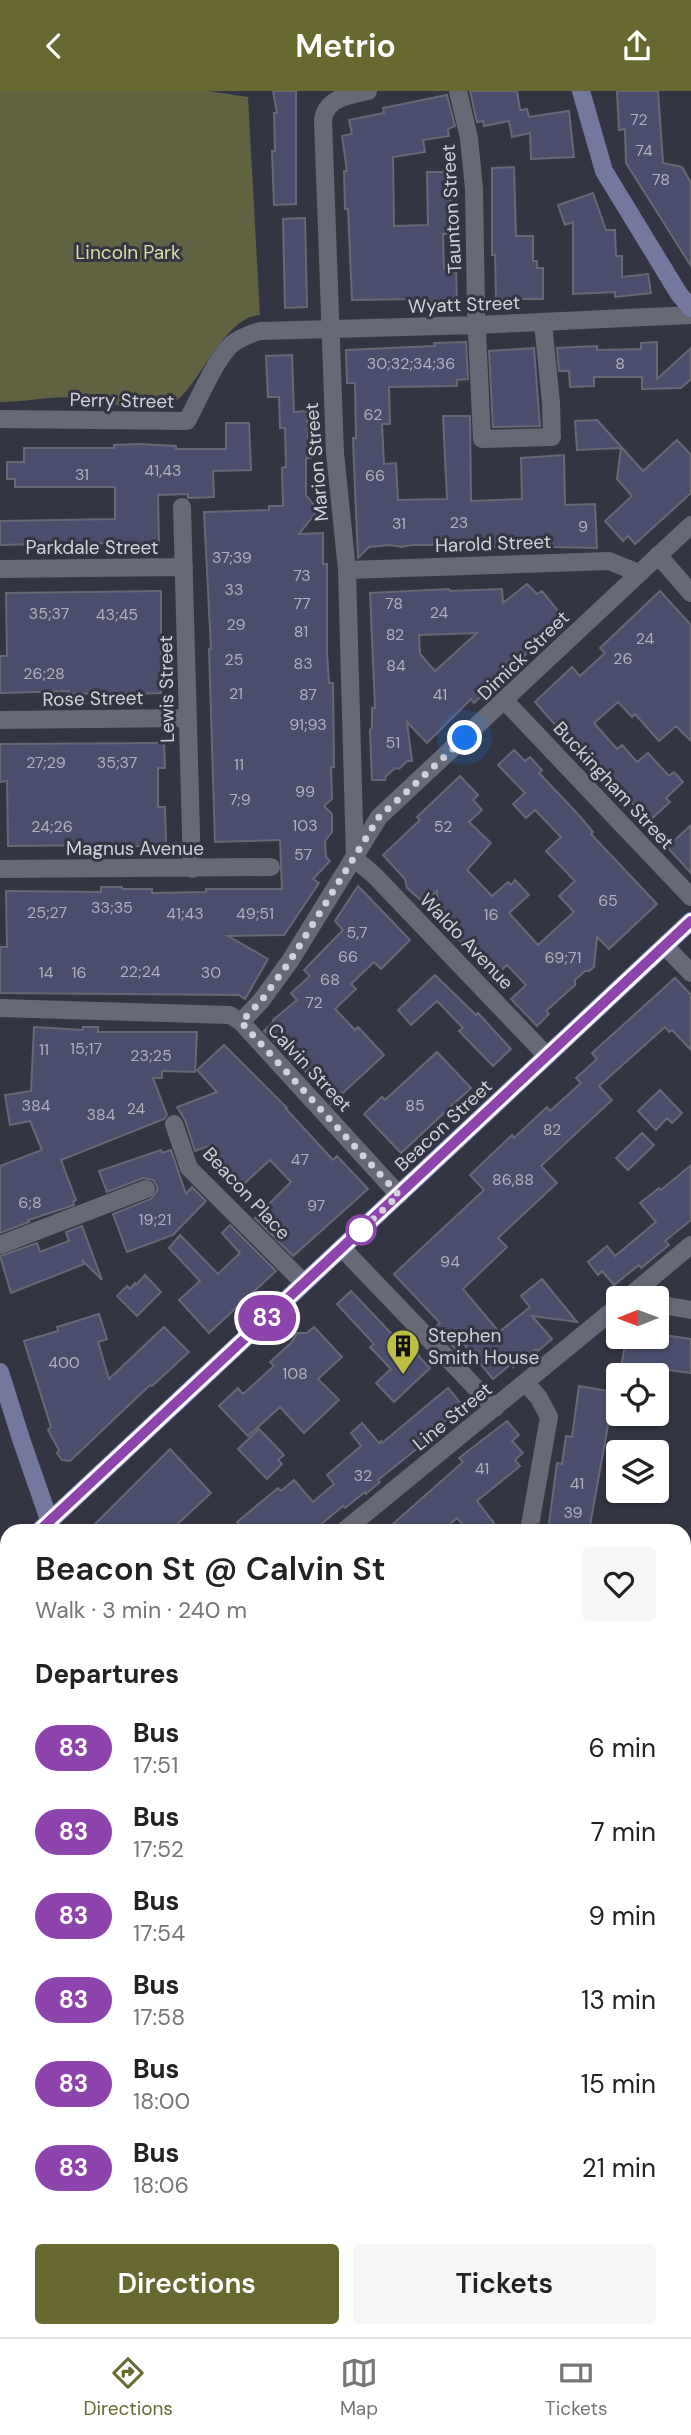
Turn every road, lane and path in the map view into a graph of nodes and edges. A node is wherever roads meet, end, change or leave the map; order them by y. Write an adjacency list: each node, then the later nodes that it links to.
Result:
1 (458, 91): 7 (street, Taunton Street)
2 (581, 91): 4 (main road)
3 (361, 92): 8 (street, Marion Street)
4 (691, 308)
5 (691, 316): 6 (street, Wyatt Street)
6 (544, 323): 7 (street, Wyatt Street); 7 (street, Taunton Street)
7 (477, 325): 8 (street, Wyatt Street)
8 (329, 329): 9 (street, Wyatt Street); 16 (street, Marion Street)
9 (240, 339): 10 (street, Perry Street)
10 (0, 419)
11 (182, 507): 14 (street, Lewis Street)
12 (691, 525): 13 (street, Dimick Street)
13 (658, 555): 17 (street, Dimick Street); 18 (street)
14 (184, 567): 15 (street, Parkdale Street); 20 (street, Lewis Street)
15 (0, 569)
16 (347, 570): 17 (street, Harold Street); 22 (street, Marion Street)
17 (639, 573): 19 (street, Dimick Street)
18 (691, 593)
19 (506, 701): 22 (street, Dimick Street); 26 (street, Buckingham Street)
20 (187, 718): 21 (street, Rose Street); 25 (street, Lewis Street)
21 (0, 720)
22 (355, 859): 31 (street, Dimick Street); 32 (street, Waldo Avenue)
23 (271, 867): 25 (street, Magnus Avenue)
24 (0, 869): 25 (street, Magnus Avenue)
25 (192, 869)
26 (691, 897)
27 (691, 921): 28 (main road, Beacon Street)
28 (665, 946): 29 (street); 32 (main road, Beacon Street)
29 (691, 973)
30 (0, 1008): 31 (street, Calvin Street)
31 (241, 1022): 35 (street, Calvin Street)
32 (547, 1056): 35 (main road, Beacon Street)
33 (174, 1124): 39 (street, Beacon Place)
34 (146, 1189): 36 (street)
35 (399, 1195): 38 (main road, Beacon Street)
36 (0, 1244)
37 (691, 1245): 40 (street)
38 (342, 1248): 39 (main road, Beacon Street); 46 (street)
39 (304, 1283): 48 (main road, Beacon Street)
40 (642, 1286)
41 (669, 1306): 42 (street)
42 (691, 1310)
43 (606, 1315): 45 (street, Line Street)
44 (0, 1372): 47 (main road)
45 (526, 1383): 46 (street, Line Street); 50 (street)
46 (495, 1408): 49 (street, Line Street)
47 (46, 1524)
48 (51, 1524)
49 (353, 1524)
50 (530, 1524)

